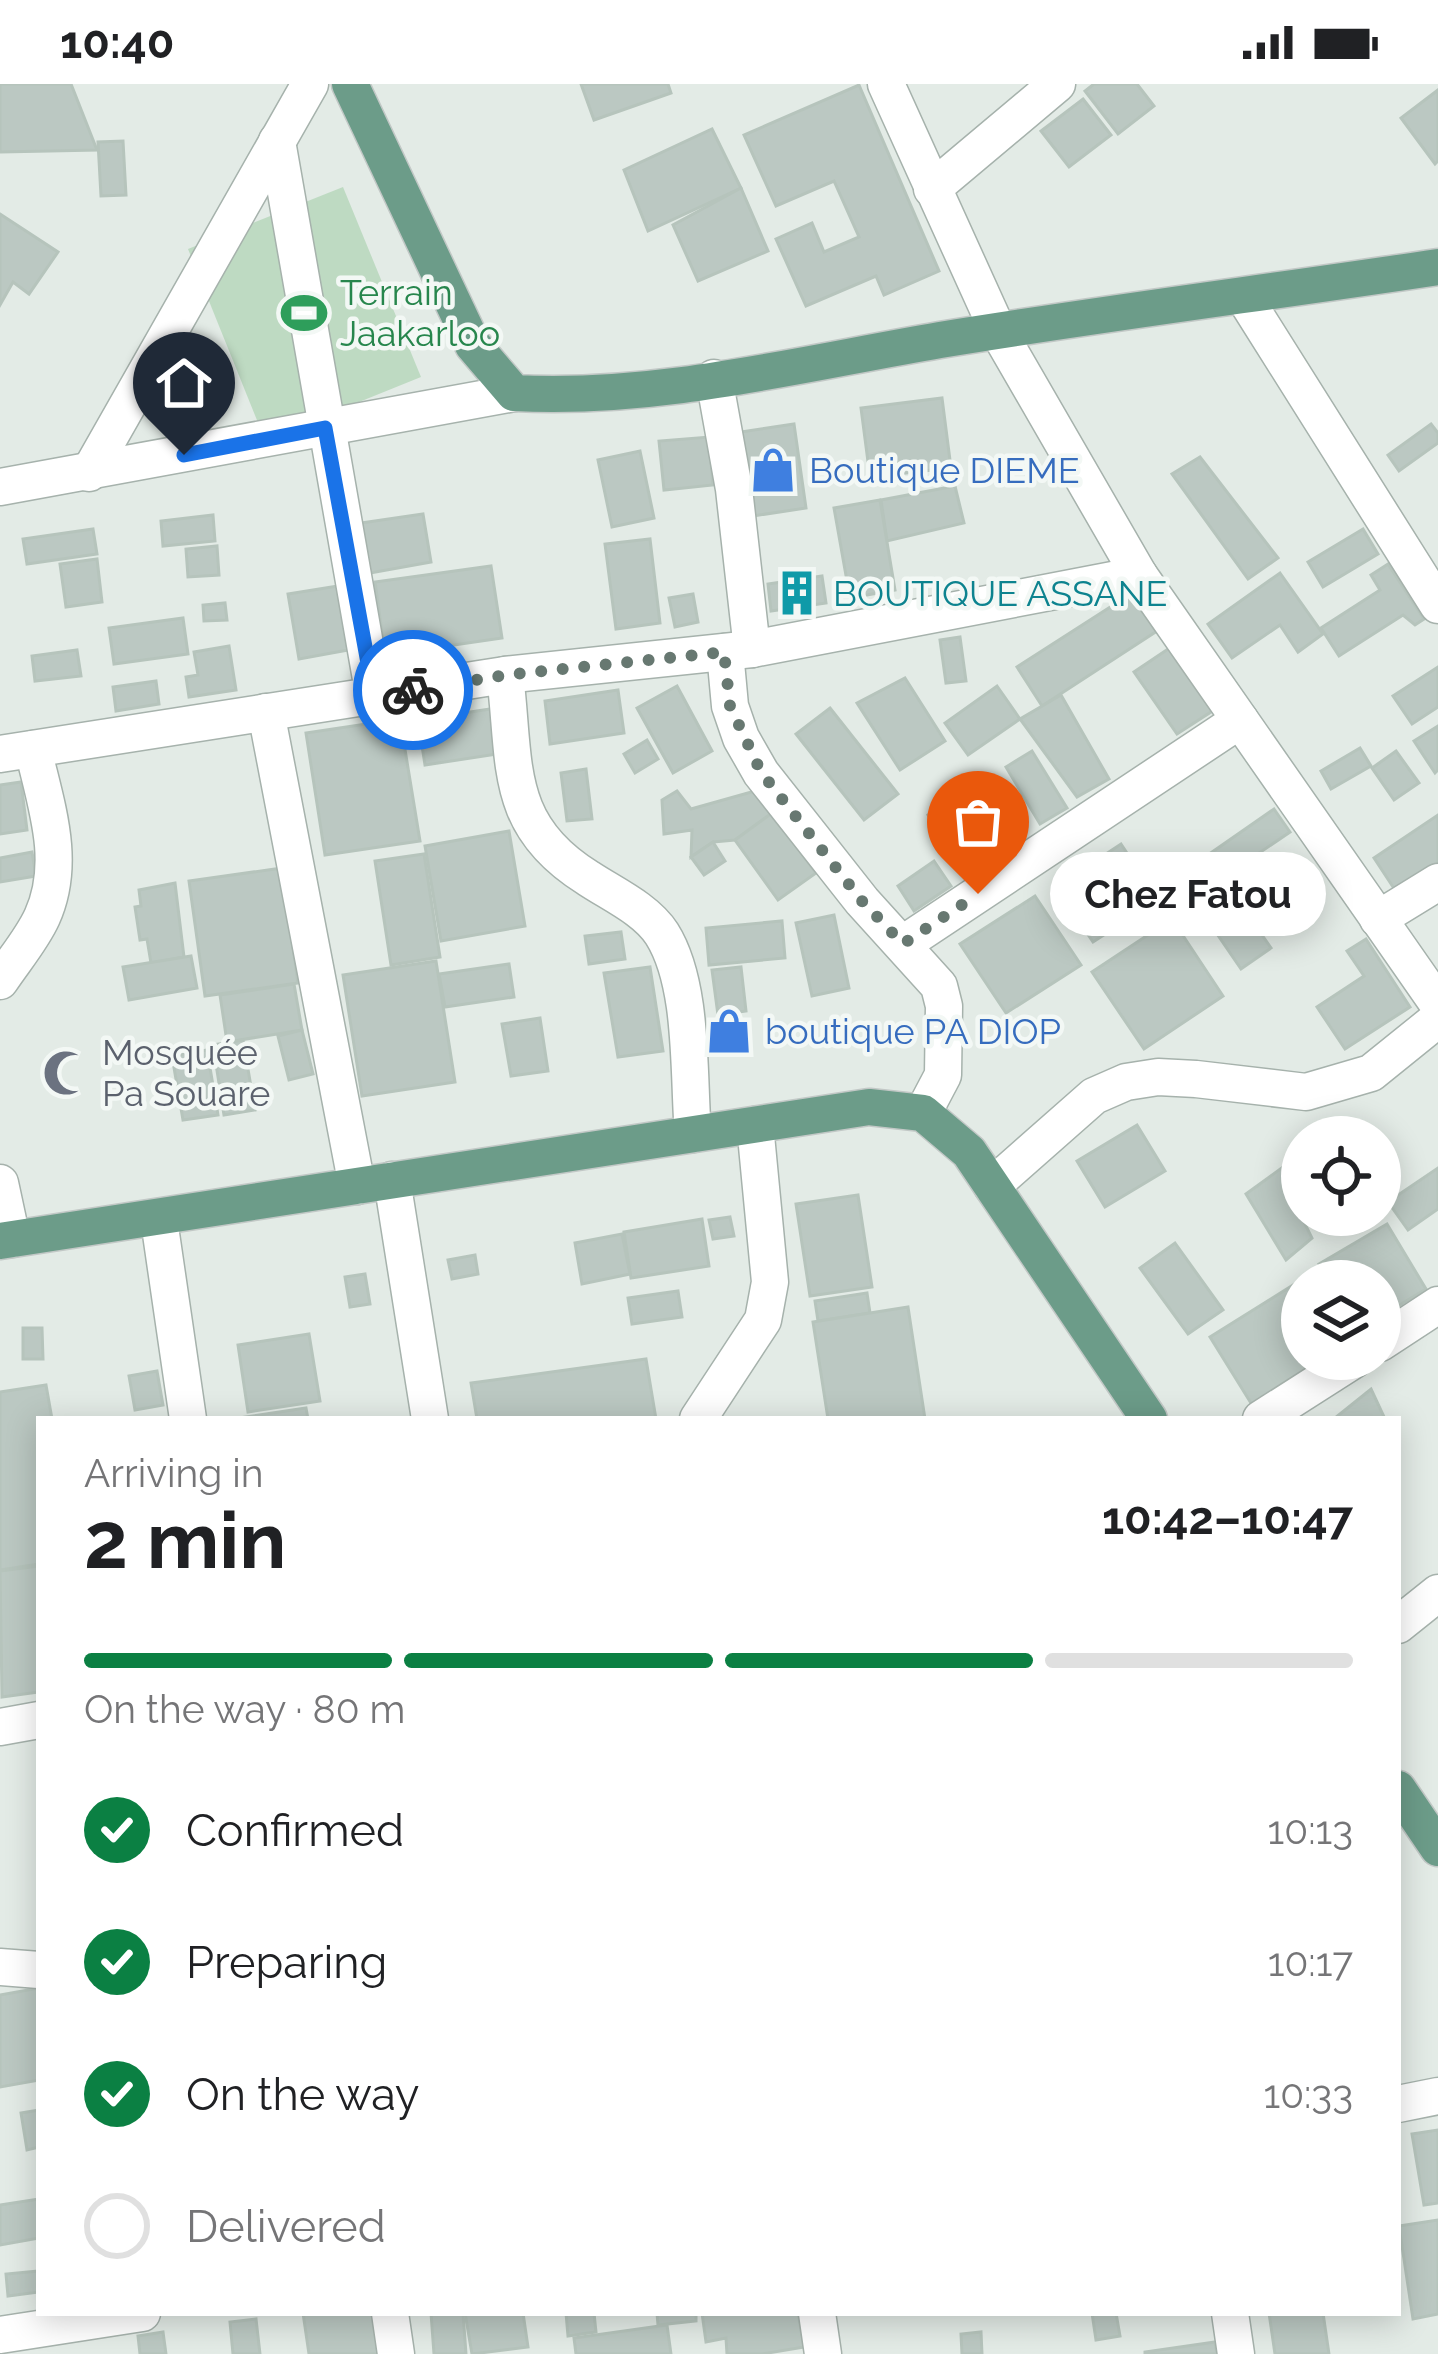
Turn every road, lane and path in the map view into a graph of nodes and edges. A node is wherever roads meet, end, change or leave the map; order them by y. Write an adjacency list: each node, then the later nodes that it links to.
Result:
1 (310, 84): 5 (street)
2 (350, 84): 11 (main road)
3 (886, 84): 6 (street)
4 (1058, 84): 6 (street)
5 (277, 141): 12 (street); 13 (street)
6 (932, 189): 9 (street)
7 (1438, 267): 8 (main road)
8 (1244, 297): 9 (main road); 16 (street)
9 (998, 331): 10 (main road); 15 (street)
10 (714, 378): 11 (main road); 17 (street)
11 (514, 393): 12 (street)
12 (325, 428): 13 (street); 19 (street)
13 (89, 473): 14 (street)
14 (0, 487)
15 (1139, 575): 17 (street); 21 (street)
16 (1438, 605)
17 (738, 651): 18 (street); 25 (street)
18 (506, 675): 19 (street); 31 (street)
19 (374, 696): 20 (street)
20 (266, 712): 22 (street); 33 (street)
21 (1240, 720): 24 (street); 25 (street)
22 (16, 752): 26 (street)
23 (1438, 882): 24 (street)
24 (1378, 919): 27 (street)
25 (903, 944): 29 (street)
26 (0, 981)
27 (1438, 1004)
28 (1438, 1019): 34 (street)
29 (922, 1113): 30 (main road); 34 (main road)
30 (755, 1125): 31 (main road); 42 (street)
31 (692, 1134): 33 (main road)
32 (0, 1183): 36 (street)
33 (374, 1183): 35 (main road); 41 (street)
34 (992, 1186): 43 (main road)
35 (159, 1220): 36 (main road); 40 (street)
36 (6, 1240)
37 (1438, 1305): 38 (street)
38 (1401, 1329)
39 (1322, 1380): 44 (street)
40 (188, 1416)
41 (429, 1416)
42 (700, 1416)
43 (1147, 1416)
44 (1267, 1416)
45 (1438, 1593): 46 (street)
46 (1401, 1623)
47 (36, 1720): 48 (street)
48 (0, 1726)
49 (1401, 1793): 50 (main road)
50 (1438, 1848)
51 (0, 1967): 52 (street)
52 (36, 1970)
53 (1438, 2096): 54 (street)
54 (1401, 2103)
55 (123, 2316): 59 (street)
56 (390, 2316): 60 (street)
57 (817, 2316): 61 (street)
58 (1230, 2316): 62 (street)
59 (0, 2335)
60 (396, 2354)
61 (823, 2354)
62 (1236, 2354)

